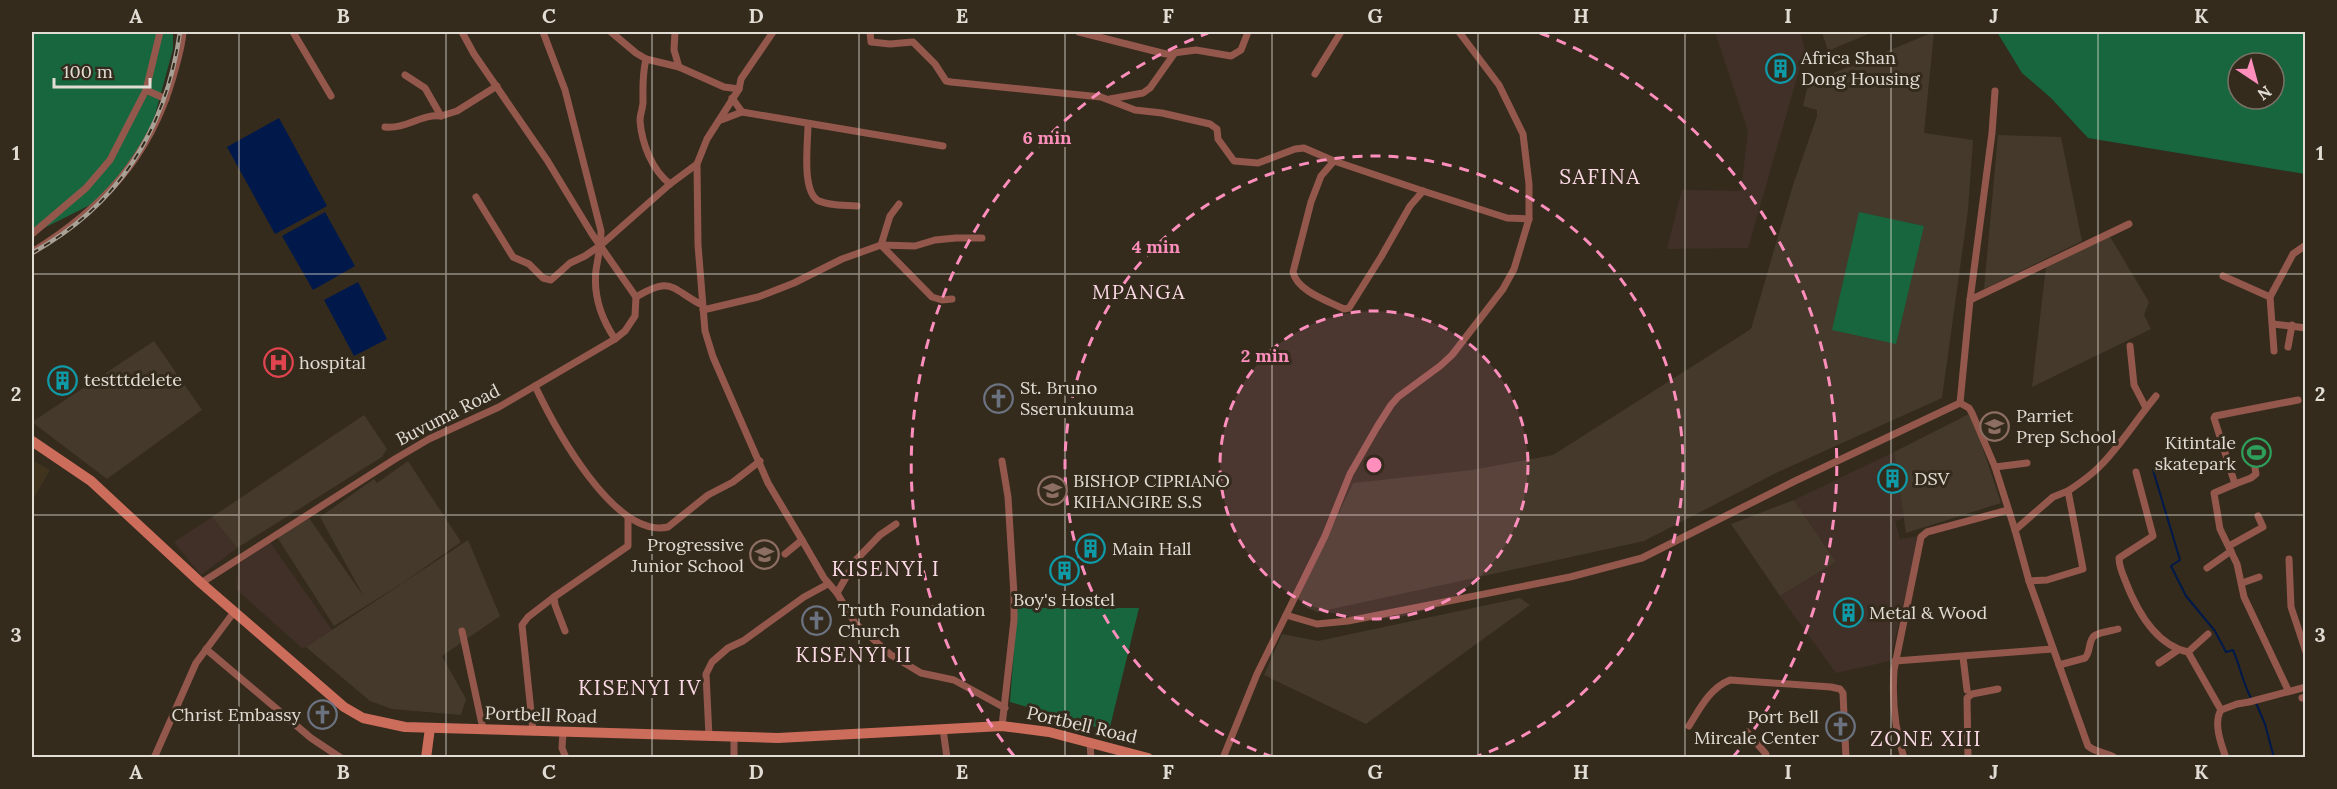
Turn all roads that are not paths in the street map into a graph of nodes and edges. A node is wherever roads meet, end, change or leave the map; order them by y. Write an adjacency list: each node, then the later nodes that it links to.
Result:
1 (160, 32): 21 (street)
2 (183, 32): 25 (street)
3 (292, 32): 23 (street)
4 (462, 32): 19 (street)
5 (543, 32): 45 (street)
6 (611, 32): 15 (street)
7 (675, 32): 16 (street)
8 (773, 32): 20 (street)
9 (870, 32): 26 (street)
10 (1079, 32): 14 (street)
11 (1248, 32): 14 (street)
12 (1341, 32): 17 (street)
13 (1459, 32): 40 (street)
14 (1174, 54): 26 (street)
15 (646, 59): 16 (street); 35 (street)
16 (678, 67): 20 (street)
17 (1315, 74)
18 (405, 75): 28 (street)
19 (497, 86): 28 (street); 45 (street)
20 (740, 89): 24 (street)
21 (146, 90): 25 (street); 42 (street)
22 (1995, 91): 52 (street)
23 (331, 96)
24 (732, 98): 27 (street); 29 (street)
25 (166, 99): 47 (street)
26 (1108, 99): 33 (street)
27 (742, 112): 29 (street); 30 (street)
28 (441, 116): 31 (street)
29 (721, 120): 34 (street)
30 (808, 124): 32 (street); 39 (street)
31 (385, 127)
32 (943, 146)
33 (1334, 161): 36 (street); 36 (street)
34 (697, 164): 35 (street); 53 (street)
35 (670, 184): 45 (street)
36 (1423, 191): 40 (street)
37 (476, 197): 45 (street)
38 (899, 204): 46 (street)
39 (857, 206)
40 (1529, 219): 93 (street)
41 (2129, 224): 52 (street)
42 (32, 234)
43 (982, 238): 46 (street)
44 (2306, 244): 50 (street)
45 (601, 245): 49 (street); 57 (street)
46 (881, 245): 51 (street); 53 (street)
47 (32, 252)
48 (2223, 276): 50 (street)
49 (636, 297): 53 (street); 57 (street, Buvuma Road)
50 (2270, 297): 54 (street)
51 (952, 299)
52 (1970, 300): 64 (street)
53 (703, 307): 67 (street)
54 (2273, 324): 55 (street); 60 (street)
55 (2292, 325): 56 (street); 59 (street)
56 (2306, 328)
57 (615, 339): 61 (street, Buvuma Road)
58 (2130, 346): 65 (street)
59 (2288, 347)
60 (2274, 351)
61 (535, 386): 77 (street); 87 (street, Buvuma Road)
62 (2156, 396): 65 (street)
63 (2298, 400): 73 (street)
64 (1960, 403): 71 (street); 93 (street)
65 (2146, 408): 74 (street)
66 (32, 441): 87 (main road, Portbell Road)
67 (760, 461): 77 (street); 80 (street)
68 (1002, 461): 111 (street)
69 (2254, 462): 73 (street)
70 (2027, 463): 71 (street)
71 (1995, 467): 75 (street)
72 (2136, 472): 100 (street)
73 (2235, 484): 81 (street)
74 (2068, 491): 79 (street); 86 (street)
75 (2008, 510): 79 (street); 104 (street)
76 (2258, 516): 81 (street)
77 (628, 517): 91 (street)
78 (896, 524): 90 (street)
79 (2015, 530): 86 (street)
80 (802, 540): 82 (street); 89 (street)
81 (2230, 549): 84 (street); 88 (street)
82 (785, 554)
83 (2289, 559): 102 (street)
84 (2207, 568)
85 (2259, 577): 88 (street)
86 (2029, 581): 99 (street)
87 (201, 583): 92 (main road, Portbell Road)
88 (2242, 583): 110 (street)
89 (828, 584): 90 (street); 121 (street)
90 (837, 593): 111 (street)
91 (554, 597): 96 (street); 118 (street)
92 (234, 612): 98 (street); 115 (main road, Portbell Road)
93 (1286, 615): 132 (street)
94 (2118, 629): 106 (street)
95 (462, 631): 116 (street)
96 (565, 631)
97 (2208, 634): 101 (street)
98 (206, 649): 124 (street); 125 (street)
99 (2053, 649): 103 (street); 106 (street)
100 (2178, 650): 101 (street); 105 (street)
101 (2188, 652): 112 (street)
102 (2306, 652)
103 (1963, 657): 104 (street); 109 (street)
104 (1895, 661): 135 (street)
105 (2159, 663)
106 (2059, 665): 137 (street)
107 (2306, 687): 110 (street)
108 (1998, 689): 136 (street)
109 (1967, 690)
110 (2288, 690): 112 (street)
111 (1005, 708): 113 (street)
112 (2221, 710): 138 (street)
113 (1002, 726): 117 (main road, Portbell Road); 123 (main road, Portbell Road)
114 (1689, 726): 134 (street)
115 (430, 728): 116 (main road, Portbell Road); 126 (main road)
116 (483, 729): 118 (main road, Portbell Road)
117 (943, 729): 122 (main road, Portbell Road); 129 (street)
118 (533, 731): 119 (main road, Portbell Road)
119 (563, 732): 121 (main road, Portbell Road); 127 (street)
120 (1748, 732): 133 (street)
121 (709, 736): 122 (main road, Portbell Road)
122 (734, 737): 128 (street)
123 (1090, 743): 130 (street); 131 (main road, Portbell Road)
124 (154, 758)
125 (341, 758)
126 (426, 758)
127 (566, 758)
128 (735, 758)
129 (947, 758)
130 (1091, 758)
131 (1148, 758)
132 (1224, 758)
133 (1765, 758)
134 (1846, 758)
135 (1904, 758)
136 (1968, 758)
137 (2115, 758)
138 (2226, 758)

